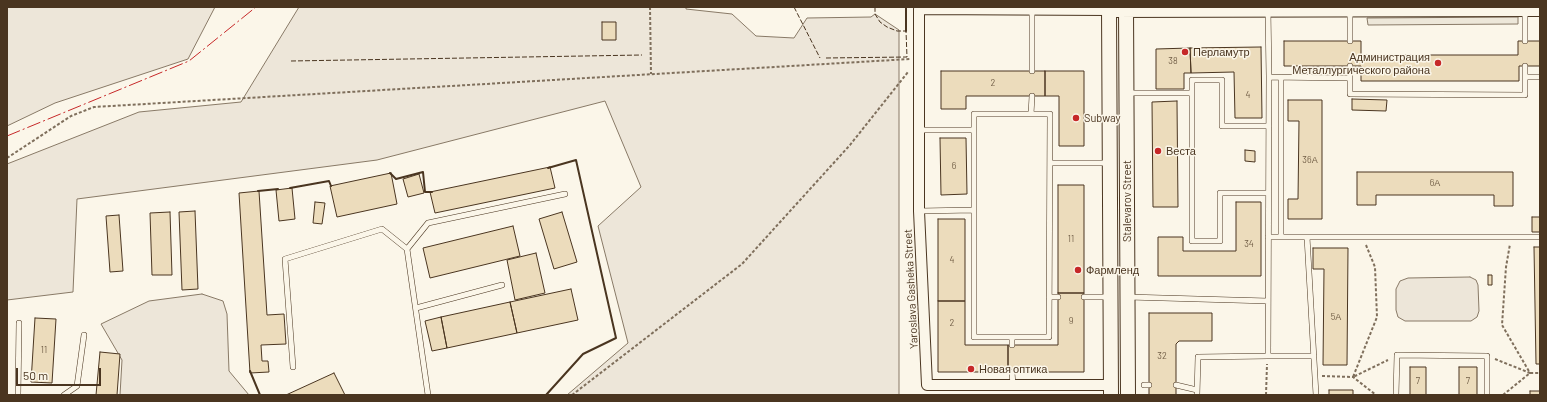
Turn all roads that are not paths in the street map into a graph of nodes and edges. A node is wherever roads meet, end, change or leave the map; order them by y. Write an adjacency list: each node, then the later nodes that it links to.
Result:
1 (1540, 8): 5 (main road)
2 (1109, 9): 3 (main road); 6 (street); 26 (main road, Stalevarov Street)
3 (1126, 9): 7 (main road); 18 (main road, Stalevarov Street)
4 (1350, 9): 5 (main road); 7 (main road); 8 (lane)
5 (1525, 9): 9 (lane)
6 (1032, 10): 12 (lane); 23 (street, Yaroslava Gasheka Street)
7 (1268, 10): 13 (lane)
8 (1350, 41)
9 (1525, 41)
10 (1350, 66): 17 (lane)
11 (1525, 66): 14 (lane)
12 (1032, 71)
13 (1269, 77): 16 (lane); 22 (lane)
14 (1525, 77): 15 (lane); 17 (lane)
15 (1540, 77)
16 (1281, 78): 17 (lane); 32 (lane)
17 (1350, 78)
18 (1126, 93): 19 (lane); 41 (main road, Stalevarov Street)
19 (1192, 93): 22 (lane); 27 (lane)
20 (1032, 96): 21 (lane)
21 (1031, 114): 24 (lane); 25 (lane)
22 (1269, 126): 27 (lane)
23 (919, 130): 24 (lane); 30 (street, Yaroslava Gasheka Street)
24 (974, 130): 29 (lane)
25 (1050, 163): 26 (lane); 37 (lane)
26 (1110, 163): 40 (main road, Stalevarov Street)
27 (1268, 193): 31 (lane)
28 (565, 194): 35 (lane)
29 (974, 210): 30 (lane); 46 (lane)
30 (920, 211): 52 (street, Yaroslava Gasheka Street)
31 (1268, 237): 32 (lane); 42 (lane)
32 (1281, 237): 33 (lane)
33 (1307, 237): 34 (lane); 49 (lane)
34 (1540, 237)
35 (407, 249): 43 (lane); 50 (lane)
36 (502, 285): 43 (lane)
37 (1049, 297): 38 (lane); 46 (lane)
38 (1058, 297)
39 (1084, 297): 40 (lane)
40 (1110, 297): 54 (main road, Stalevarov Street)
41 (1127, 297): 42 (lane); 59 (main road, Stalevarov Street)
42 (1268, 301): 48 (lane)
43 (416, 308): 58 (lane)
44 (19, 323): 56 (lane)
45 (84, 335): 57 (lane)
46 (1012, 337): 47 (lane)
47 (1012, 345)
48 (1268, 356): 49 (lane); 55 (lane)
49 (1314, 356): 60 (lane)
50 (293, 367)
51 (1012, 372): 52 (lane)
52 (1013, 385): 54 (street, Yaroslava Gasheka Street)
53 (1176, 385): 55 (lane)
54 (1110, 390)
55 (1197, 392)
56 (18, 395)
57 (64, 395)
58 (428, 395)
59 (1128, 395)
60 (1316, 395)
61 (1396, 395): 62 (lane)
62 (1487, 395)

